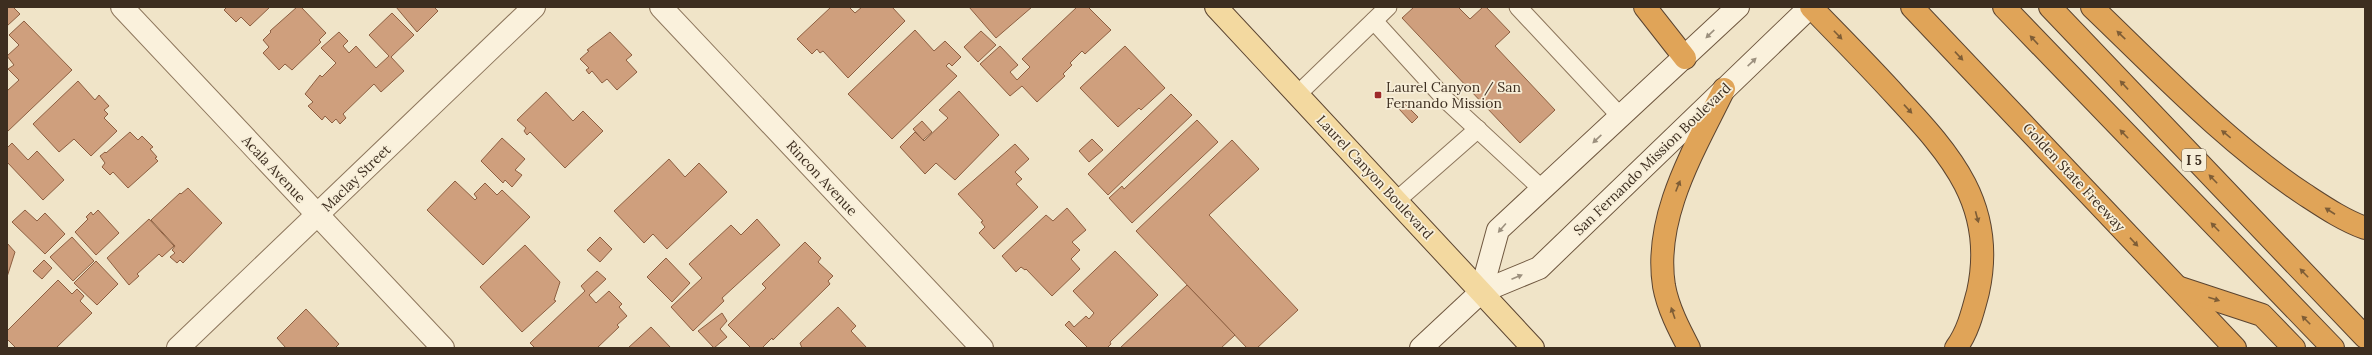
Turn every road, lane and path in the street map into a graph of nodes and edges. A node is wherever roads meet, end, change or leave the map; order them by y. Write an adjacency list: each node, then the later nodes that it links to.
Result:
1 (122, 7): 22 (street, Acala Avenue)
2 (534, 7): 22 (street, Maclay Street)
3 (662, 7): 29 (street, Rincon Avenue)
4 (1216, 7): 17 (main road, Laurel Canyon Boulevard)
5 (1388, 7): 14 (lane)
6 (1518, 7): 18 (lane)
7 (1645, 7): 15 (highway)
8 (1738, 7): 15 (street, one-way to 15)
9 (1811, 7): 16 (street, San Fernando Mission Boulevard, one-way to 9); 33 (highway, one-way to 33)
10 (1912, 7): 24 (highway, Golden State Freeway, one-way to 24)
11 (2004, 7): 36 (highway, one-way to 11)
12 (2050, 7): 26 (highway, I 5, one-way to 12)
13 (2092, 7): 23 (highway, one-way to 13)
14 (1374, 21): 17 (lane); 19 (lane)
15 (1685, 58): 18 (street)
16 (1724, 89): 25 (street, San Fernando Mission Boulevard, one-way to 16); 32 (highway, one-way to 16)
17 (1298, 94): 21 (main road, Laurel Canyon Boulevard)
18 (1621, 117): 20 (street, one-way to 20)
19 (1478, 130): 20 (lane); 21 (lane)
20 (1542, 189): 25 (street, one-way to 25)
21 (1396, 201): 25 (main road, Laurel Canyon Boulevard)
22 (317, 215): 27 (street, Maclay Street); 28 (street, Acala Avenue)
23 (2365, 228)
24 (2177, 286): 34 (highway, Golden State Freeway); 35 (highway, one-way to 35)
25 (1481, 292): 30 (street, San Fernando Mission Boulevard); 31 (main road, Laurel Canyon Boulevard)
26 (2365, 337)
27 (178, 348)
28 (443, 348)
29 (982, 348)
30 (1421, 348)
31 (1533, 348)
32 (1689, 348)
33 (1956, 348)
34 (2235, 348)
35 (2294, 348)
36 (2333, 348)

